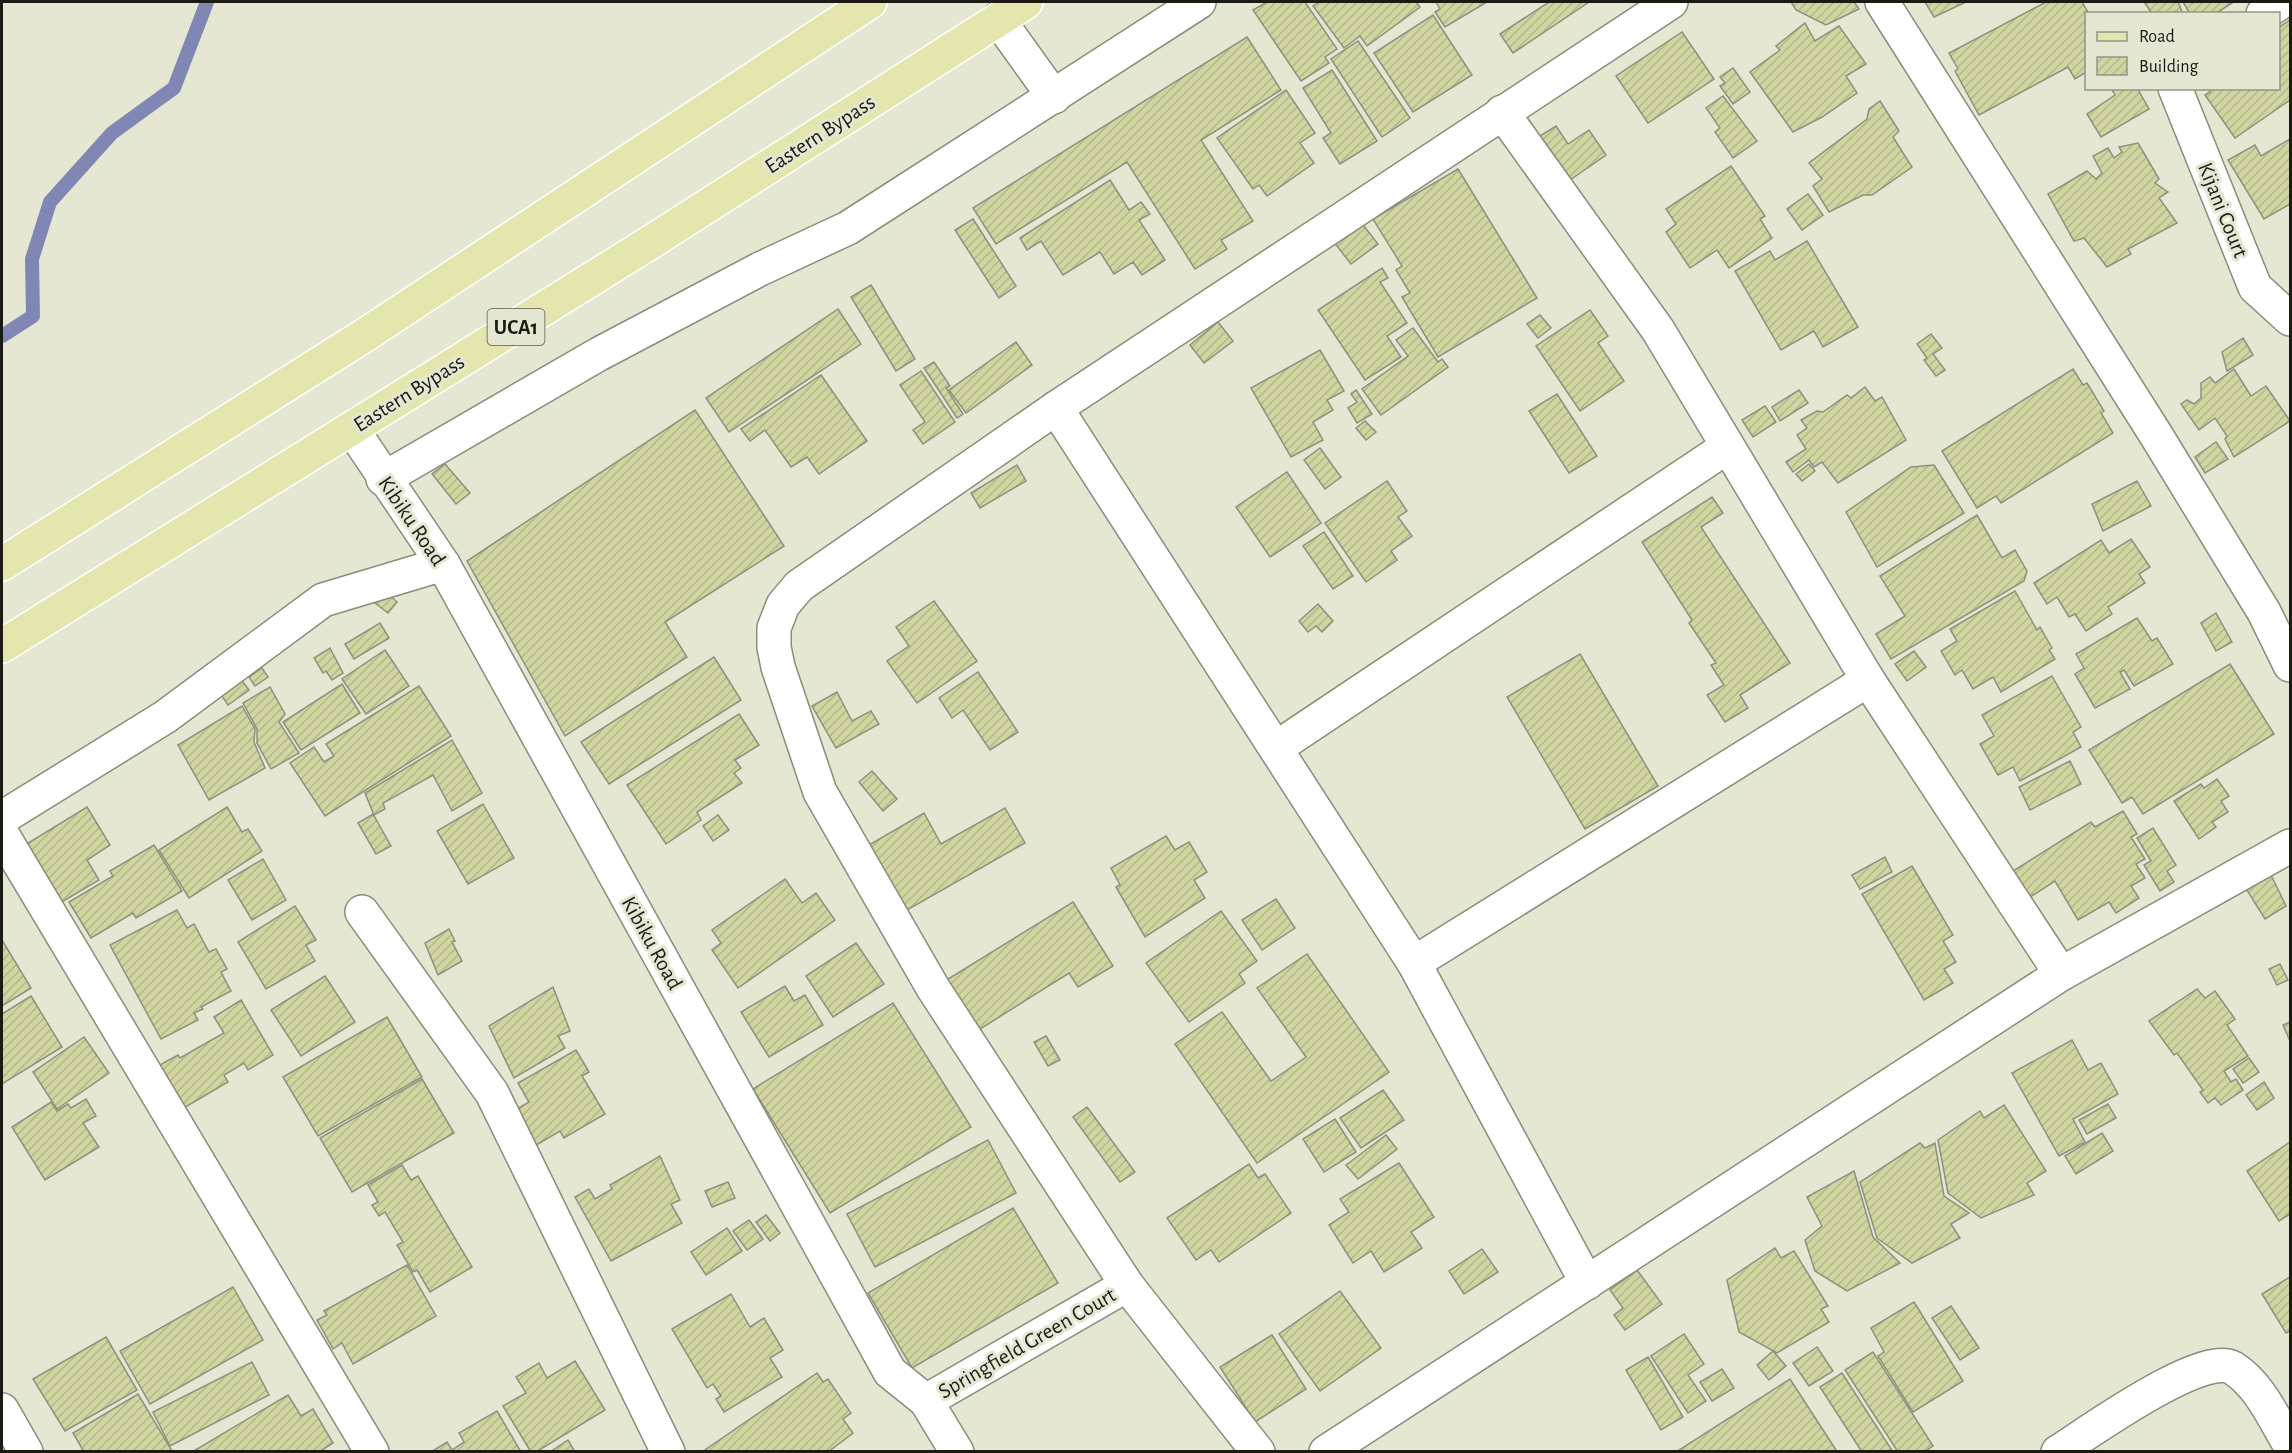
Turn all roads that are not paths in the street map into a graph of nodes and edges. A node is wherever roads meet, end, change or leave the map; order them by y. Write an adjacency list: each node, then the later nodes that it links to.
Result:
1 (870, 2): 17 (main road)
2 (1026, 2): 8 (main road, Eastern Bypass / UCA1)
3 (1199, 2): 10 (street)
4 (1671, 2): 11 (street)
5 (1882, 2): 20 (street)
6 (2281, 2): 7 (street)
7 (2266, 12)
8 (998, 19): 10 (street); 14 (main road, Eastern Bypass / UCA1)
9 (2176, 90): 12 (street, Kijani Court)
10 (1054, 97): 16 (street)
11 (1502, 112): 13 (street); 15 (street)
12 (2290, 319)
13 (1056, 408): 22 (street); 30 (street)
14 (352, 429): 16 (street, Kibiku Road); 19 (main road, Eastern Bypass / UCA1)
15 (1727, 447): 21 (street); 22 (street)
16 (383, 479): 18 (street, Kibiku Road)
17 (2, 564)
18 (443, 564): 23 (street); 31 (street, Kibiku Road)
19 (2, 646)
20 (2290, 665)
21 (1868, 680): 27 (street); 28 (street)
22 (1276, 748): 27 (street)
23 (2, 818)
24 (2, 834): 35 (street)
25 (2290, 846): 28 (street)
26 (362, 912): 36 (street)
27 (1414, 963): 29 (street)
28 (2061, 974): 29 (street)
29 (1587, 1283): 39 (street)
30 (1127, 1285): 31 (street, Springfield Green Court); 38 (street)
31 (926, 1401): 37 (street, Kibiku Road)
32 (2, 1410): 34 (street)
33 (2290, 1445): 40 (street)
34 (26, 1452)
35 (372, 1452)
36 (668, 1452)
37 (957, 1452)
38 (1258, 1452)
39 (1326, 1452)
40 (2058, 1452)

